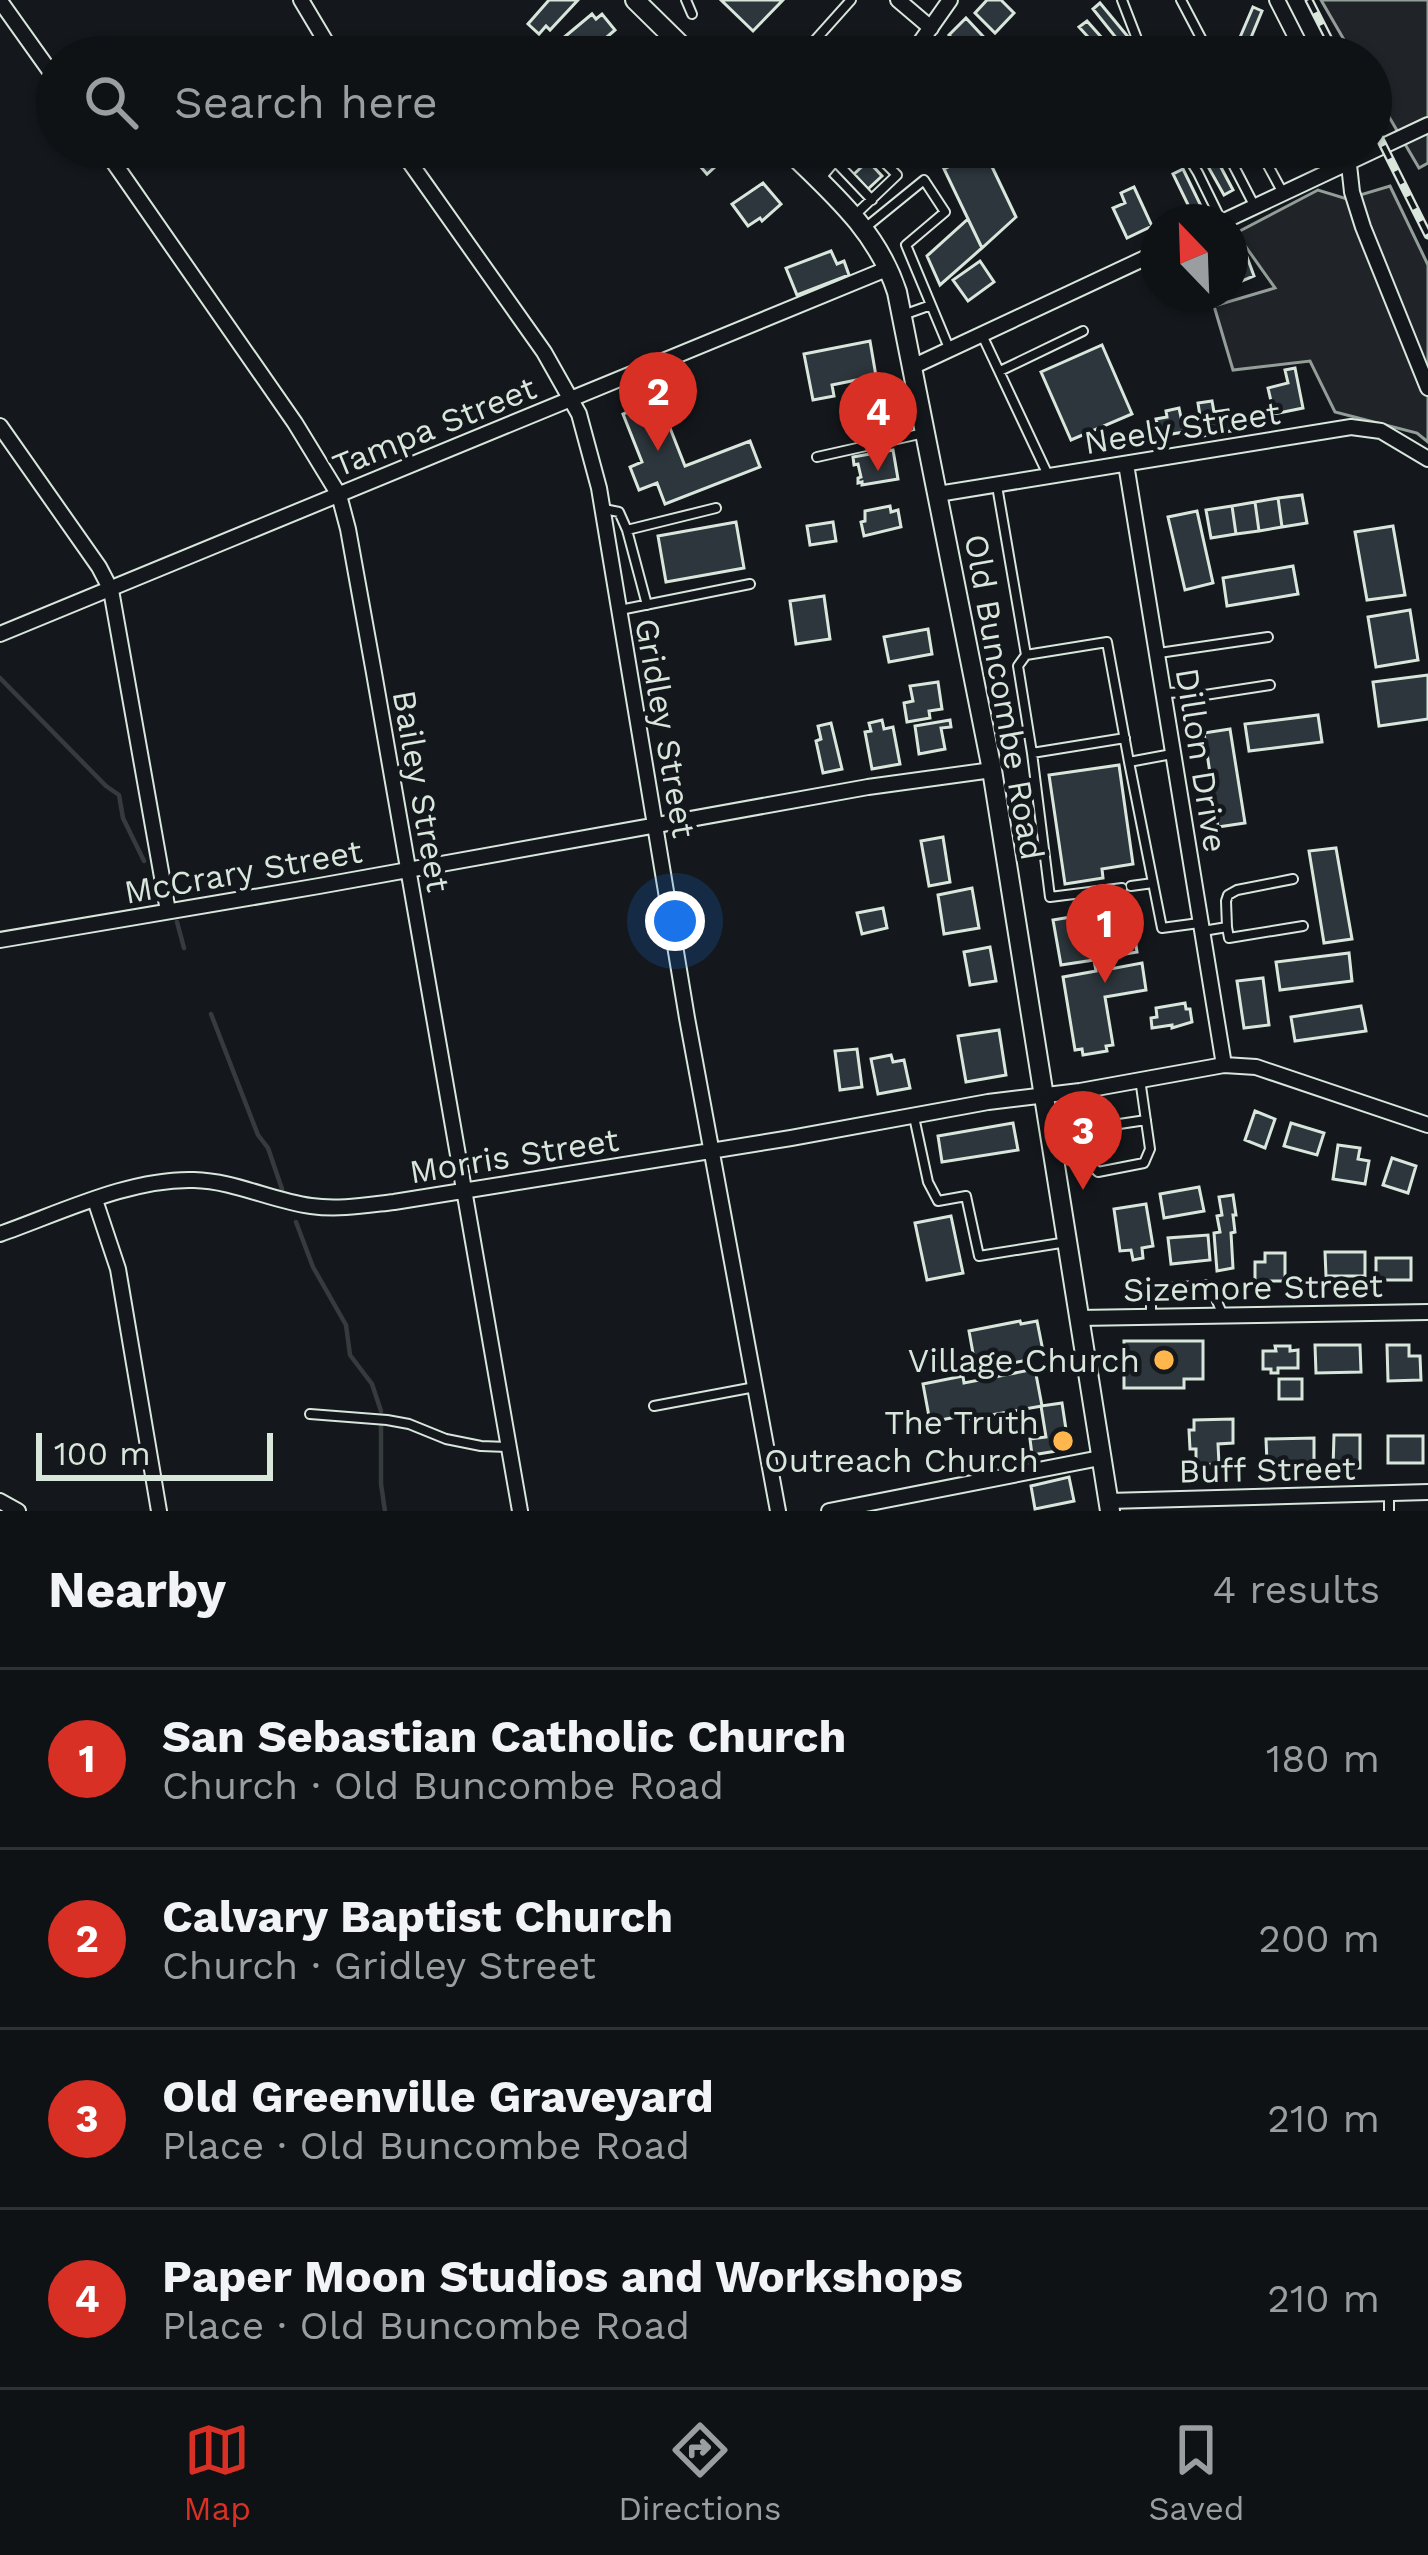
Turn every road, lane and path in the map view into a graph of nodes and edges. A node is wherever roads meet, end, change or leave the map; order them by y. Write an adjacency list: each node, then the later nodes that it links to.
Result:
1 (301, 0): 13 (street)
2 (635, 0): 14 (street)
3 (686, 0): 11 (lane)
4 (851, 0): 15 (lane)
5 (898, 0): 12 (street)
6 (950, 0): 12 (street)
7 (1122, 0): 17 (lane)
8 (1181, 0): 18 (lane)
9 (1277, 0): 19 (street)
10 (0, 1): 20 (street)
11 (692, 14)
12 (931, 28): 16 (street)
13 (322, 36)
14 (672, 36)
15 (819, 36)
16 (925, 36)
17 (1136, 36)
18 (1200, 36)
19 (1295, 36)
20 (36, 52)
21 (1428, 125): 22 (street)
22 (1392, 138)
23 (118, 168): 65 (street, Bailey Street)
24 (414, 168): 56 (street, Gridley Street)
25 (807, 168): 34 (street, Old Buncombe Road)
26 (825, 168): 34 (street)
27 (847, 168): 35 (lane)
28 (890, 168): 36 (lane)
29 (1194, 168): 41 (lane)
30 (1235, 168): 42 (lane)
31 (1269, 168): 37 (lane)
32 (1325, 168): 37 (street)
33 (1349, 168): 55 (street)
34 (817, 178): 38 (street, Old Buncombe Road)
35 (856, 184): 38 (lane); 39 (lane)
36 (884, 188): 39 (lane); 40 (lane)
37 (1283, 193): 42 (street)
38 (839, 200): 44 (street, Old Buncombe Road)
39 (872, 200): 44 (lane)
40 (897, 202): 44 (lane); 45 (lane)
41 (1213, 204)
42 (1255, 207): 43 (street)
43 (1248, 210)
44 (860, 222): 47 (street, Old Buncombe Road)
45 (911, 257): 47 (lane); 48 (lane)
46 (1140, 260): 51 (street)
47 (889, 268): 49 (street, Old Buncombe Road); 56 (street, Tampa Street)
48 (931, 305): 49 (lane); 52 (lane)
49 (902, 316): 53 (street, Old Buncombe Road)
50 (1083, 331): 54 (lane)
51 (982, 335): 52 (street); 54 (lane)
52 (950, 350): 53 (street)
53 (913, 367): 58 (street, Old Buncombe Road)
54 (1000, 371): 62 (lane)
55 (1428, 388)
56 (571, 399): 65 (street, Tampa Street); 66 (street, Gridley Street)
57 (0, 426): 72 (street)
58 (926, 433): 59 (lane); 64 (street, Old Buncombe Road)
59 (817, 457)
60 (1428, 459): 61 (street, Neely Street)
61 (1126, 464): 62 (street, Neely Street); 77 (street, Dillon Drive)
62 (1049, 476): 63 (street, Neely Street)
63 (997, 484): 64 (street, Neely Street); 78 (lane)
64 (938, 494): 85 (street, Old Buncombe Road)
65 (339, 495): 72 (street, Tampa Street); 87 (street, Bailey Street)
66 (602, 508): 68 (lane); 70 (street, Gridley Street)
67 (716, 508): 68 (lane)
68 (627, 530): 69 (lane)
69 (633, 555): 70 (lane); 73 (lane)
70 (610, 559): 74 (street, Gridley Street)
71 (750, 584): 73 (lane)
72 (111, 590): 75 (street, Tampa Street); 90 (street)
73 (646, 605): 74 (lane)
74 (619, 611): 86 (street, Gridley Street)
75 (0, 634)
76 (1268, 637): 77 (lane)
77 (1157, 653): 80 (street, Dillon Drive)
78 (1026, 656): 81 (lane); 82 (lane)
79 (1270, 685): 80 (lane)
80 (1163, 693): 83 (street, Dillon Drive)
81 (1125, 738): 82 (lane); 84 (lane)
82 (1032, 754): 89 (lane)
83 (1173, 754): 84 (lane); 92 (street, Dillon Drive)
84 (1130, 762): 89 (lane)
85 (992, 770): 86 (street, McCrary Street); 98 (street, Old Buncombe Road)
86 (656, 826): 87 (street, McCrary Street); 103 (street, Gridley Street)
87 (408, 870): 90 (street, McCrary Street); 104 (street, Bailey Street)
88 (1293, 879): 93 (lane)
89 (1154, 883): 92 (lane)
90 (168, 911): 94 (street, McCrary Street)
91 (1303, 926): 93 (lane)
92 (1201, 927): 93 (lane); 95 (street, Dillon Drive)
93 (1227, 927)
94 (0, 940)
95 (1225, 1065): 96 (street, Morris Street); 101 (street, Morris Street)
96 (1140, 1079): 97 (street, Morris Street); 100 (lane)
97 (1079, 1091): 98 (street, Morris Street); 102 (lane)
98 (1044, 1095): 99 (street, Morris Street); 107 (street, Old Buncombe Road)
99 (914, 1116): 103 (street, Morris Street); 107 (lane)
100 (1146, 1120): 102 (lane); 102 (lane)
101 (1428, 1125)
102 (1086, 1129)
103 (710, 1150): 104 (street, Morris Street); 112 (street, Gridley Street)
104 (464, 1190): 105 (street, Morris Street); 115 (street, Bailey Street)
105 (95, 1200): 106 (street, Morris Street); 122 (street)
106 (0, 1234)
107 (1067, 1242): 111 (street, Old Buncombe Road)
108 (1428, 1312): 109 (street, Sizemore Street)
109 (1223, 1314): 110 (street, Sizemore Street); 110 (lane)
110 (1150, 1315): 111 (street, Sizemore Street)
111 (1079, 1318): 116 (street, Old Buncombe Road)
112 (756, 1387): 113 (lane); 124 (street, Gridley Street)
113 (654, 1406)
114 (310, 1414): 115 (lane)
115 (509, 1447): 123 (street, Bailey Street)
116 (1100, 1458): 120 (street, Old Buncombe Road); 125 (street)
117 (1428, 1492): 118 (street, Buff Street)
118 (1389, 1493): 120 (street, Buff Street); 126 (lane)
119 (0, 1501): 121 (street)
120 (1109, 1506)
121 (18, 1511)
122 (159, 1511)
123 (520, 1511)
124 (778, 1511)
125 (829, 1511)
126 (1389, 1511)

